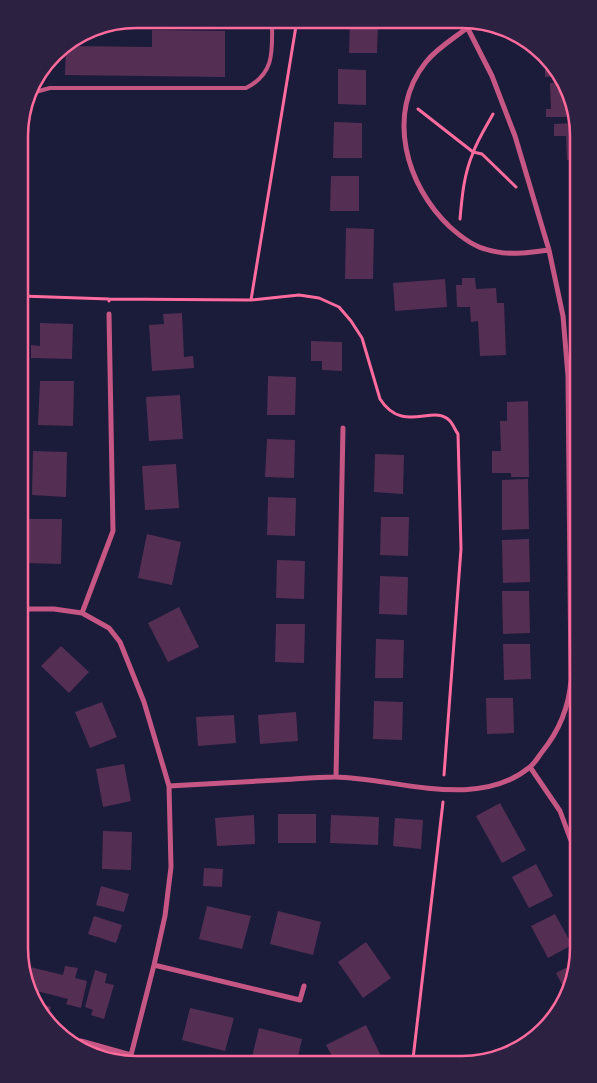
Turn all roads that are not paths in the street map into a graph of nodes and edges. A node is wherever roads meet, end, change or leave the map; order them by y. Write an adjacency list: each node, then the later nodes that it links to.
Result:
1 (272, 28): 3 (lane)
2 (467, 28): 4 (street); 4 (street)
3 (37, 91)
4 (549, 250): 7 (street)
5 (109, 314): 9 (street)
6 (343, 428): 12 (street)
7 (570, 530)
8 (28, 609): 9 (street)
9 (82, 613): 13 (street)
10 (569, 700): 11 (street)
11 (530, 767): 12 (street); 14 (street)
12 (336, 777): 13 (street)
13 (168, 786): 15 (street)
14 (569, 836)
15 (154, 966): 16 (street); 18 (street)
16 (304, 986)
17 (85, 1042): 18 (street)
18 (130, 1055)

